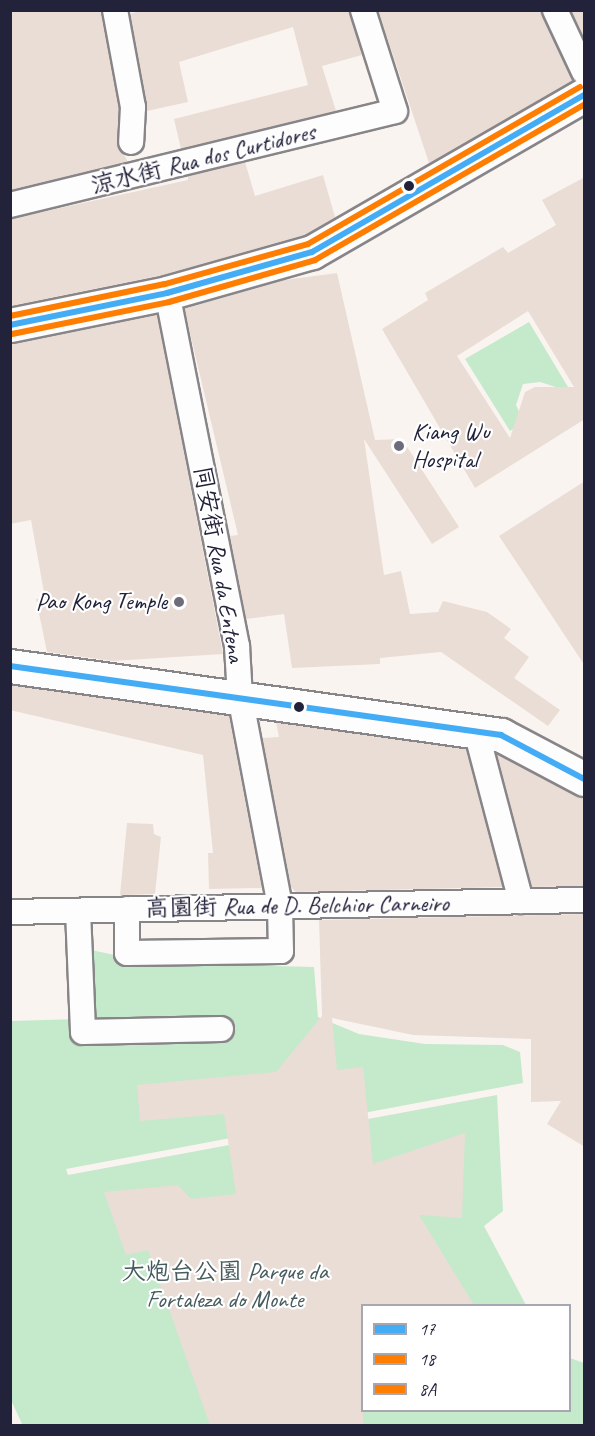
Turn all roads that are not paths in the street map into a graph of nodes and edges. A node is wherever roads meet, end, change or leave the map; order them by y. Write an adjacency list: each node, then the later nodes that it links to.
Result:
1 (363, 10): 7 (street, 涼水街 Rua dos Curtidores)
2 (555, 10): 4 (street)
3 (119, 12): 6 (street)
4 (585, 72)
5 (585, 95): 8 (street)
6 (131, 142)
7 (10, 205)
8 (167, 293): 9 (street); 11 (street, 同安街 Rua da Entena)
9 (10, 325)
10 (10, 666): 11 (street)
11 (240, 697): 12 (street); 16 (street, 同安街 Rua da Entena)
12 (476, 731): 13 (street); 15 (street)
13 (585, 779)
14 (585, 900): 15 (street, 高園街 Rua de D. Belchior Carneiro)
15 (521, 901): 16 (street, 高園街 Rua de D. Belchior Carneiro)
16 (280, 906): 17 (street, 高園街 Rua de D. Belchior Carneiro); 17 (street, 同安街 Rua da Entena)
17 (127, 909): 18 (street, 高園街 Rua de D. Belchior Carneiro)
18 (78, 910): 19 (street, 高園街 Rua de D. Belchior Carneiro); 20 (street)
19 (10, 912)
20 (221, 1029)

